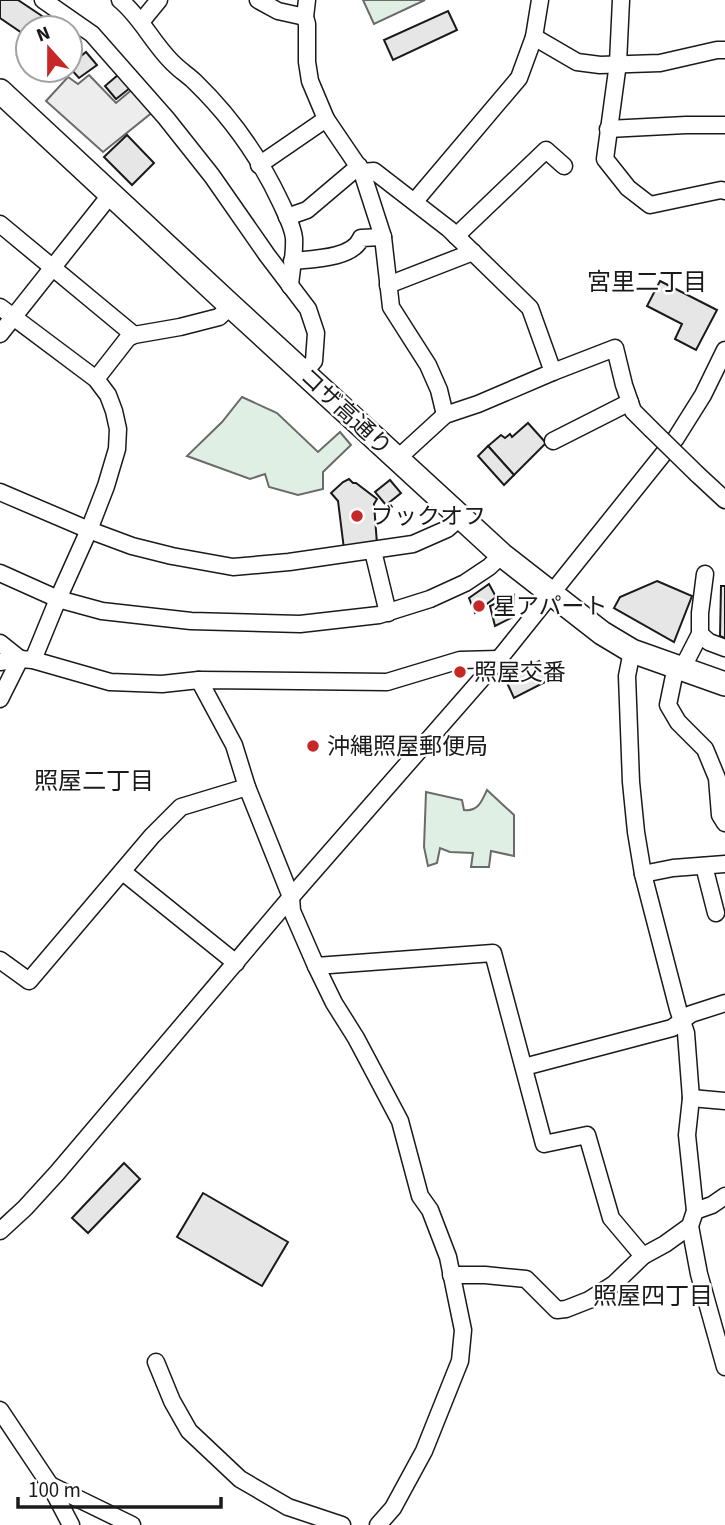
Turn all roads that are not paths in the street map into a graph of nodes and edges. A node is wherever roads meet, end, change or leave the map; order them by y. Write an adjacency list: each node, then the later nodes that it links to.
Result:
1 (43, 0): 31 (street)
2 (120, 0): 9 (street)
3 (159, 0): 9 (street)
4 (258, 0): 8 (street)
5 (307, 0): 8 (street)
6 (540, 0): 10 (street)
7 (621, 0): 12 (street)
8 (305, 17): 14 (street)
9 (141, 22): 17 (street)
10 (534, 37): 12 (street); 22 (street)
11 (725, 50): 12 (street)
12 (618, 63): 16 (street)
13 (0, 91): 21 (highway, コザ高通り)
14 (326, 119): 17 (street); 19 (street)
15 (725, 125): 16 (street)
16 (608, 129): 20 (street)
17 (260, 165): 23 (street)
18 (564, 166): 25 (street)
19 (361, 169): 22 (street); 23 (street); 26 (street)
20 (725, 191)
21 (111, 194): 29 (street); 32 (highway, コザ高通り)
22 (415, 201): 25 (street)
23 (287, 217): 28 (street)
24 (0, 224): 29 (street)
25 (456, 236): 27 (street)
26 (383, 237): 28 (street); 30 (street)
27 (473, 252): 30 (street); 37 (street)
28 (292, 261): 31 (street)
29 (52, 267): 33 (street); 35 (street)
30 (388, 285): 41 (street)
31 (290, 286): 38 (street)
32 (230, 306): 35 (street); 38 (highway, コザ高通り)
33 (6, 312): 34 (street); 39 (street)
34 (0, 334)
35 (134, 335): 39 (street)
36 (725, 352): 52 (street)
37 (553, 372): 40 (street); 41 (street)
38 (304, 373): 43 (highway, コザ高通り)
39 (98, 381): 47 (street)
40 (630, 402): 42 (street); 45 (street, bridge)
41 (445, 415): 43 (street)
42 (553, 441)
43 (397, 459): 46 (highway, コザ高通り)
44 (0, 492): 47 (street)
45 (725, 500)
46 (461, 517): 48 (street); 49 (highway, コザ高通り)
47 (89, 530): 48 (street); 53 (street)
48 (373, 551): 54 (street)
49 (502, 555): 52 (highway, コザ高通り); 54 (street)
50 (0, 573): 53 (street)
51 (705, 574): 55 (street)
52 (552, 594): 58 (highway, コザ高通り); 60 (street)
53 (58, 599): 54 (street); 59 (street)
54 (387, 613)
55 (700, 634): 57 (street); 62 (street)
56 (0, 643): 59 (street)
57 (725, 648)
58 (632, 651): 62 (highway, コザ高通り); 71 (street)
59 (26, 659): 61 (street); 63 (street); 65 (street)
60 (499, 659): 63 (street); 72 (street)
61 (0, 662)
62 (679, 668): 64 (highway, コザ高通り); 67 (street)
63 (199, 680): 66 (street)
64 (725, 684)
65 (0, 699)
66 (247, 787): 70 (street); 72 (street)
67 (725, 823)
68 (725, 864): 69 (street)
69 (704, 866): 71 (street); 73 (street)
70 (123, 872): 74 (street); 75 (street)
71 (643, 873): 78 (street)
72 (291, 897): 75 (street); 76 (street)
73 (716, 913)
74 (0, 960)
75 (236, 962): 84 (street)
76 (316, 966): 79 (street); 86 (street)
77 (725, 1003): 78 (street)
78 (682, 1021): 79 (street); 80 (street)
79 (524, 1067): 85 (street)
80 (691, 1098): 81 (street); 83 (street)
81 (725, 1101)
82 (725, 1196): 83 (street)
83 (692, 1218): 85 (street); 88 (street)
84 (0, 1231)
85 (643, 1256): 86 (street)
86 (452, 1275): 94 (street)
87 (156, 1362): 93 (street)
88 (725, 1367)
89 (0, 1410): 90 (street)
90 (50, 1485): 91 (street); 92 (street)
91 (71, 1525)
92 (132, 1525)
93 (342, 1525)
94 (379, 1525)

